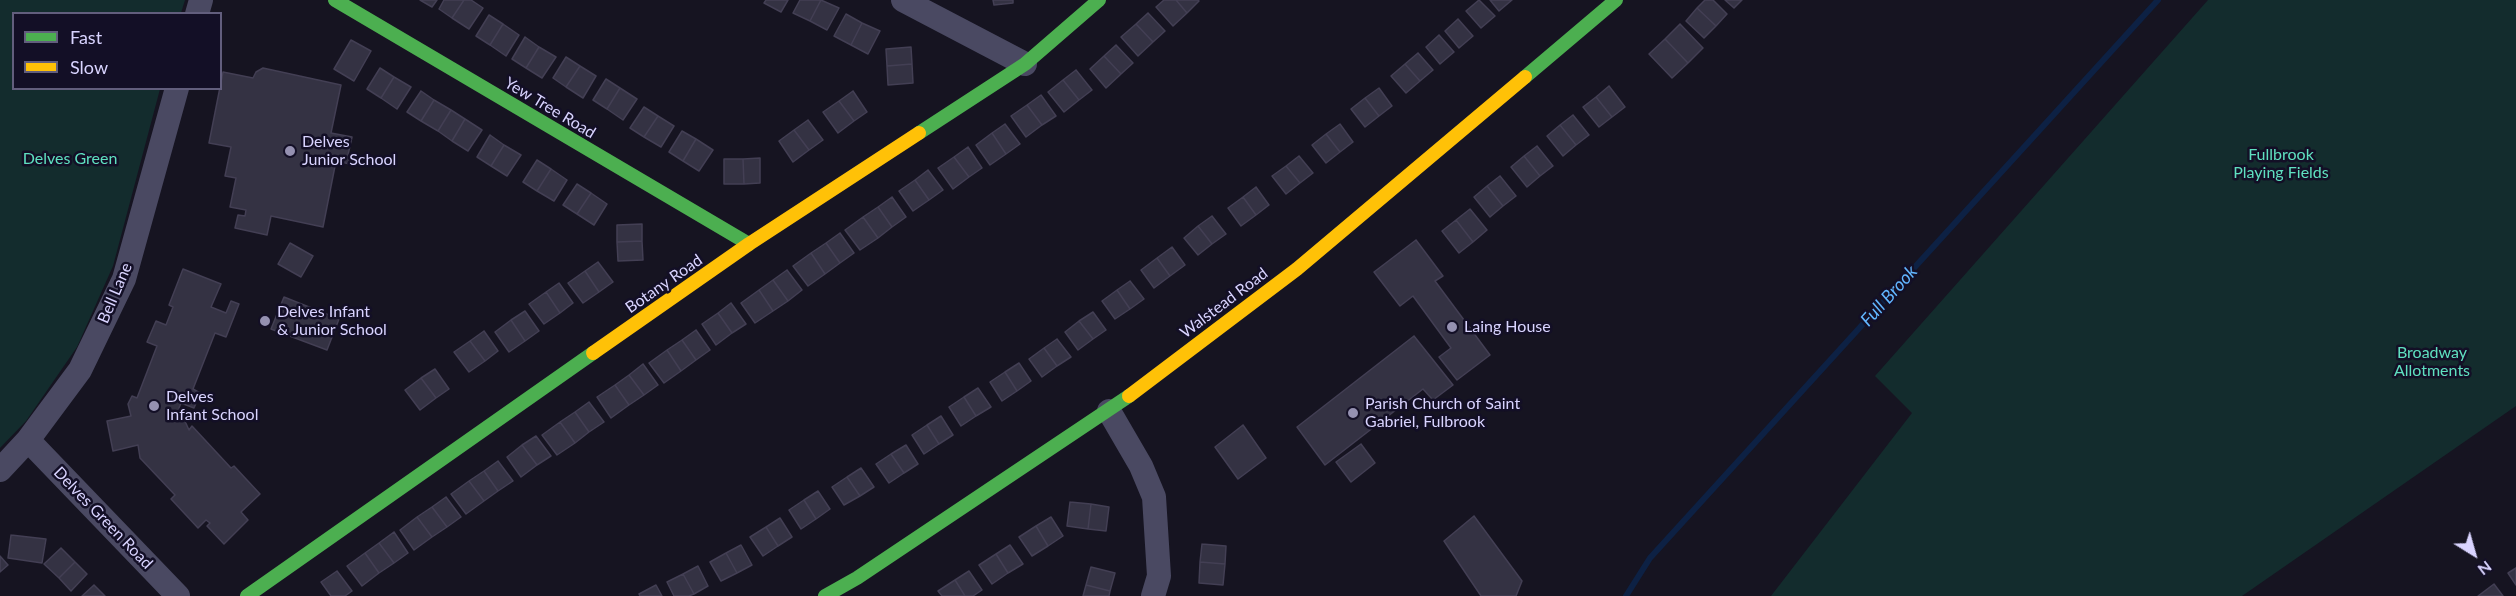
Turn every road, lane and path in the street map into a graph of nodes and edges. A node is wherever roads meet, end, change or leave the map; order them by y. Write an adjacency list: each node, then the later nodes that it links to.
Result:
1 (335, 0): 7 (street, Yew Tree Road)
2 (903, 0): 5 (street)
3 (1100, 0): 5 (street, Botany Road)
4 (1616, 0): 8 (street, Walstead Road)
5 (1025, 64): 7 (street, Botany Road)
6 (176, 90): 9 (street, Bell Lane)
7 (749, 244): 12 (street, Botany Road)
8 (1109, 411): 13 (street, Walstead Road); 14 (street)
9 (28, 440): 10 (street, Bell Lane); 11 (street, Delves Green Road)
10 (0, 470)
11 (178, 596)
12 (247, 596)
13 (825, 596)
14 (1153, 596)

